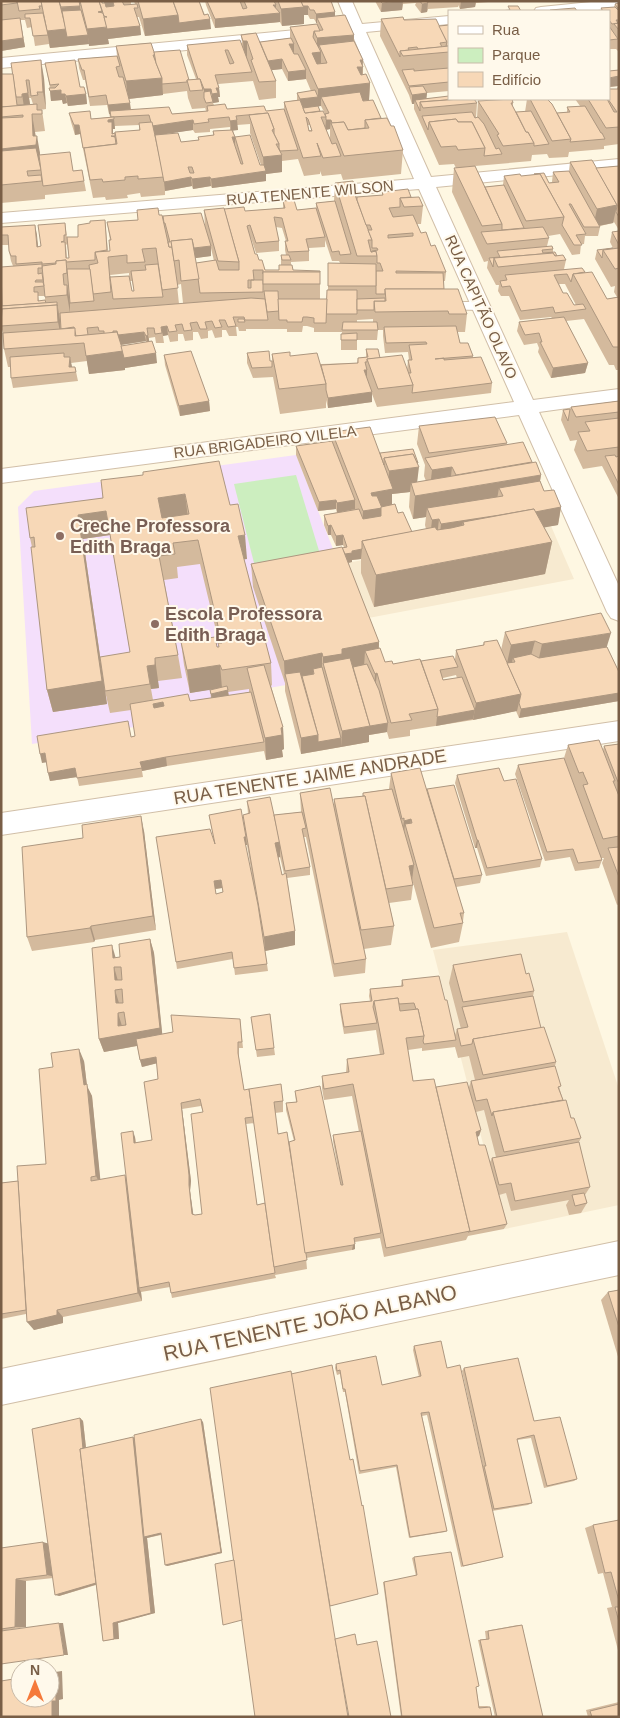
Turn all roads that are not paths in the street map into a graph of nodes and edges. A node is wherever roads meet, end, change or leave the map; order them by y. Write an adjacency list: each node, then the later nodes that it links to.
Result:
1 (345, 1): 5 (street, RUA CAPITÃO OLAVO)
2 (619, 4): 3 (street)
3 (553, 10)
4 (448, 20): 5 (street)
5 (358, 29): 6 (street); 8 (street, RUA CAPITÃO OLAVO)
6 (1, 63)
7 (619, 164): 8 (street, RUA TENENTE WILSON)
8 (425, 183): 9 (street, RUA TENENTE WILSON); 11 (street, RUA CAPITÃO OLAVO)
9 (1, 218)
10 (422, 306): 11 (lane)
11 (480, 306): 13 (street, RUA CAPITÃO OLAVO)
12 (619, 395): 13 (street, RUA BRIGADEIRO VILELA)
13 (525, 407): 14 (street, RUA BRIGADEIRO VILELA); 15 (street, RUA CAPITÃO OLAVO)
14 (1, 476)
15 (619, 612)
16 (619, 731): 17 (street, RUA TENENTE JAIME ANDRADE)
17 (1, 824)
18 (619, 1258): 19 (street, RUA TENENTE JOÃO ALBANO)
19 (1, 1387)

